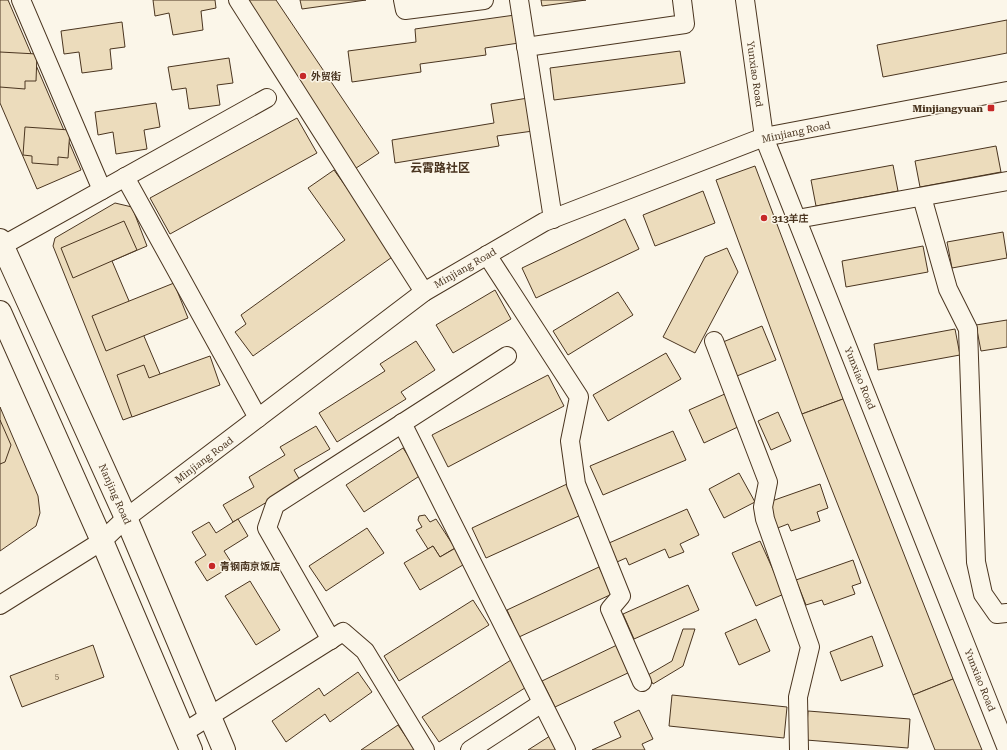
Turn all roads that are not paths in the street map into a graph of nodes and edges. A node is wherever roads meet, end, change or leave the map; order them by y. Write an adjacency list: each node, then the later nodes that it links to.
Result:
1 (20, 0): 14 (street)
2 (238, 0): 20 (street)
3 (403, 0): 4 (street)
4 (484, 0)
5 (519, 0): 8 (street)
6 (682, 0): 8 (street)
7 (744, 0): 11 (street, Yunxiao Road)
8 (526, 47): 16 (street)
9 (1007, 91): 11 (street, Minjiang Road)
10 (267, 98): 12 (street)
11 (764, 137): 16 (street, Minjiang Road); 17 (street, Yunxiao Road)
12 (125, 177): 14 (street); 24 (street)
13 (1007, 181): 15 (street)
14 (102, 190): 18 (street)
15 (922, 197): 17 (street); 29 (street)
16 (553, 219): 19 (street, Minjiang Road)
17 (797, 219): 35 (street, Yunxiao Road)
18 (1, 244): 26 (main road, Nanjing Road)
19 (487, 255): 20 (street, Minjiang Road); 31 (street)
20 (424, 292): 24 (street, Minjiang Road)
21 (0, 312): 27 (main road)
22 (714, 341): 40 (street)
23 (507, 356): 25 (street)
24 (258, 418): 26 (street, Minjiang Road)
25 (402, 424): 30 (street); 32 (street)
26 (126, 518): 27 (street, Minjiang Road); 33 (main road, Nanjing Road)
27 (102, 541): 28 (street, Minjiang Road); 34 (main road)
28 (0, 605)
29 (1007, 613)
30 (332, 640): 33 (street); 37 (street)
31 (642, 682)
32 (542, 703): 38 (street); 39 (street)
33 (210, 717): 34 (street); 36 (main road, Nanjing Road)
34 (187, 741)
35 (1007, 749)
36 (224, 750)
37 (425, 750)
38 (470, 750)
39 (566, 750)
40 (799, 750)

